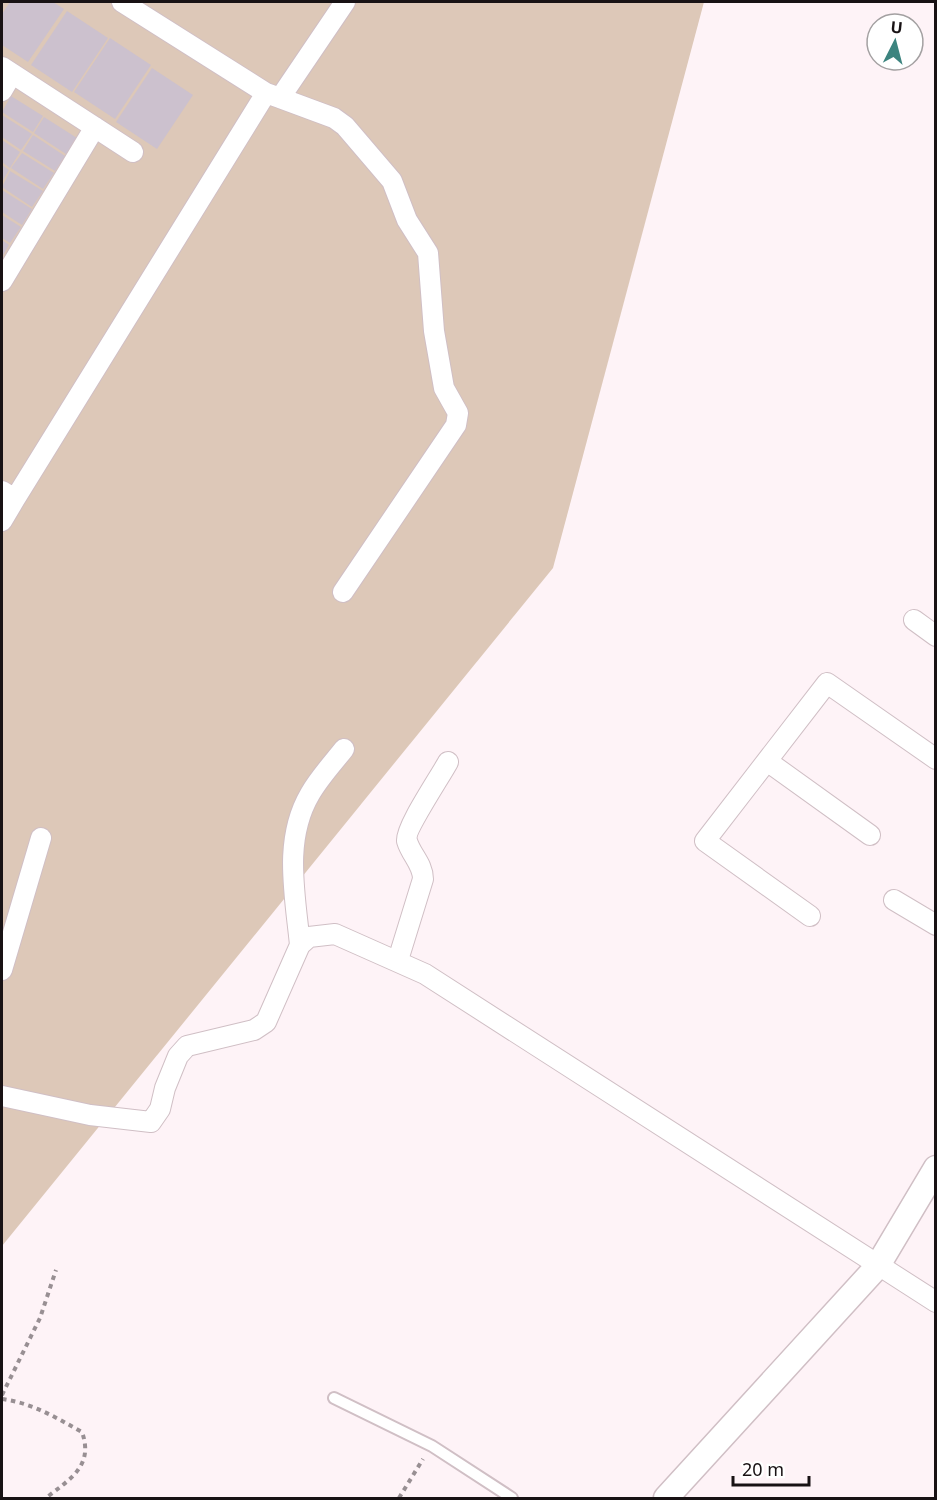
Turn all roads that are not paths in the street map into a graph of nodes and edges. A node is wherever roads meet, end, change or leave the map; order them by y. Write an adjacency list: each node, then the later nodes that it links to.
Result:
1 (122, 2): 5 (street)
2 (345, 2): 5 (street)
3 (7, 71): 4 (street); 6 (street)
4 (2, 91)
5 (273, 96): 9 (street); 11 (street)
6 (95, 127): 7 (street); 8 (street)
7 (133, 152)
8 (2, 281)
9 (8, 495): 10 (street)
10 (2, 521)
11 (343, 592)
12 (914, 620): 13 (street)
13 (936, 636)
14 (344, 748): 23 (street)
15 (936, 759): 16 (street)
16 (767, 761): 18 (street); 21 (street)
17 (448, 762): 24 (street)
18 (870, 835)
19 (42, 838): 25 (street)
20 (894, 900): 22 (street)
21 (810, 916)
22 (936, 925)
23 (300, 945): 24 (street); 26 (street)
24 (398, 960): 28 (street)
25 (2, 970)
26 (2, 1096)
27 (936, 1168): 28 (street)
28 (877, 1267): 29 (street); 32 (street)
29 (936, 1302)
30 (334, 1398): 31 (lane)
31 (512, 1498)
32 (666, 1498)

